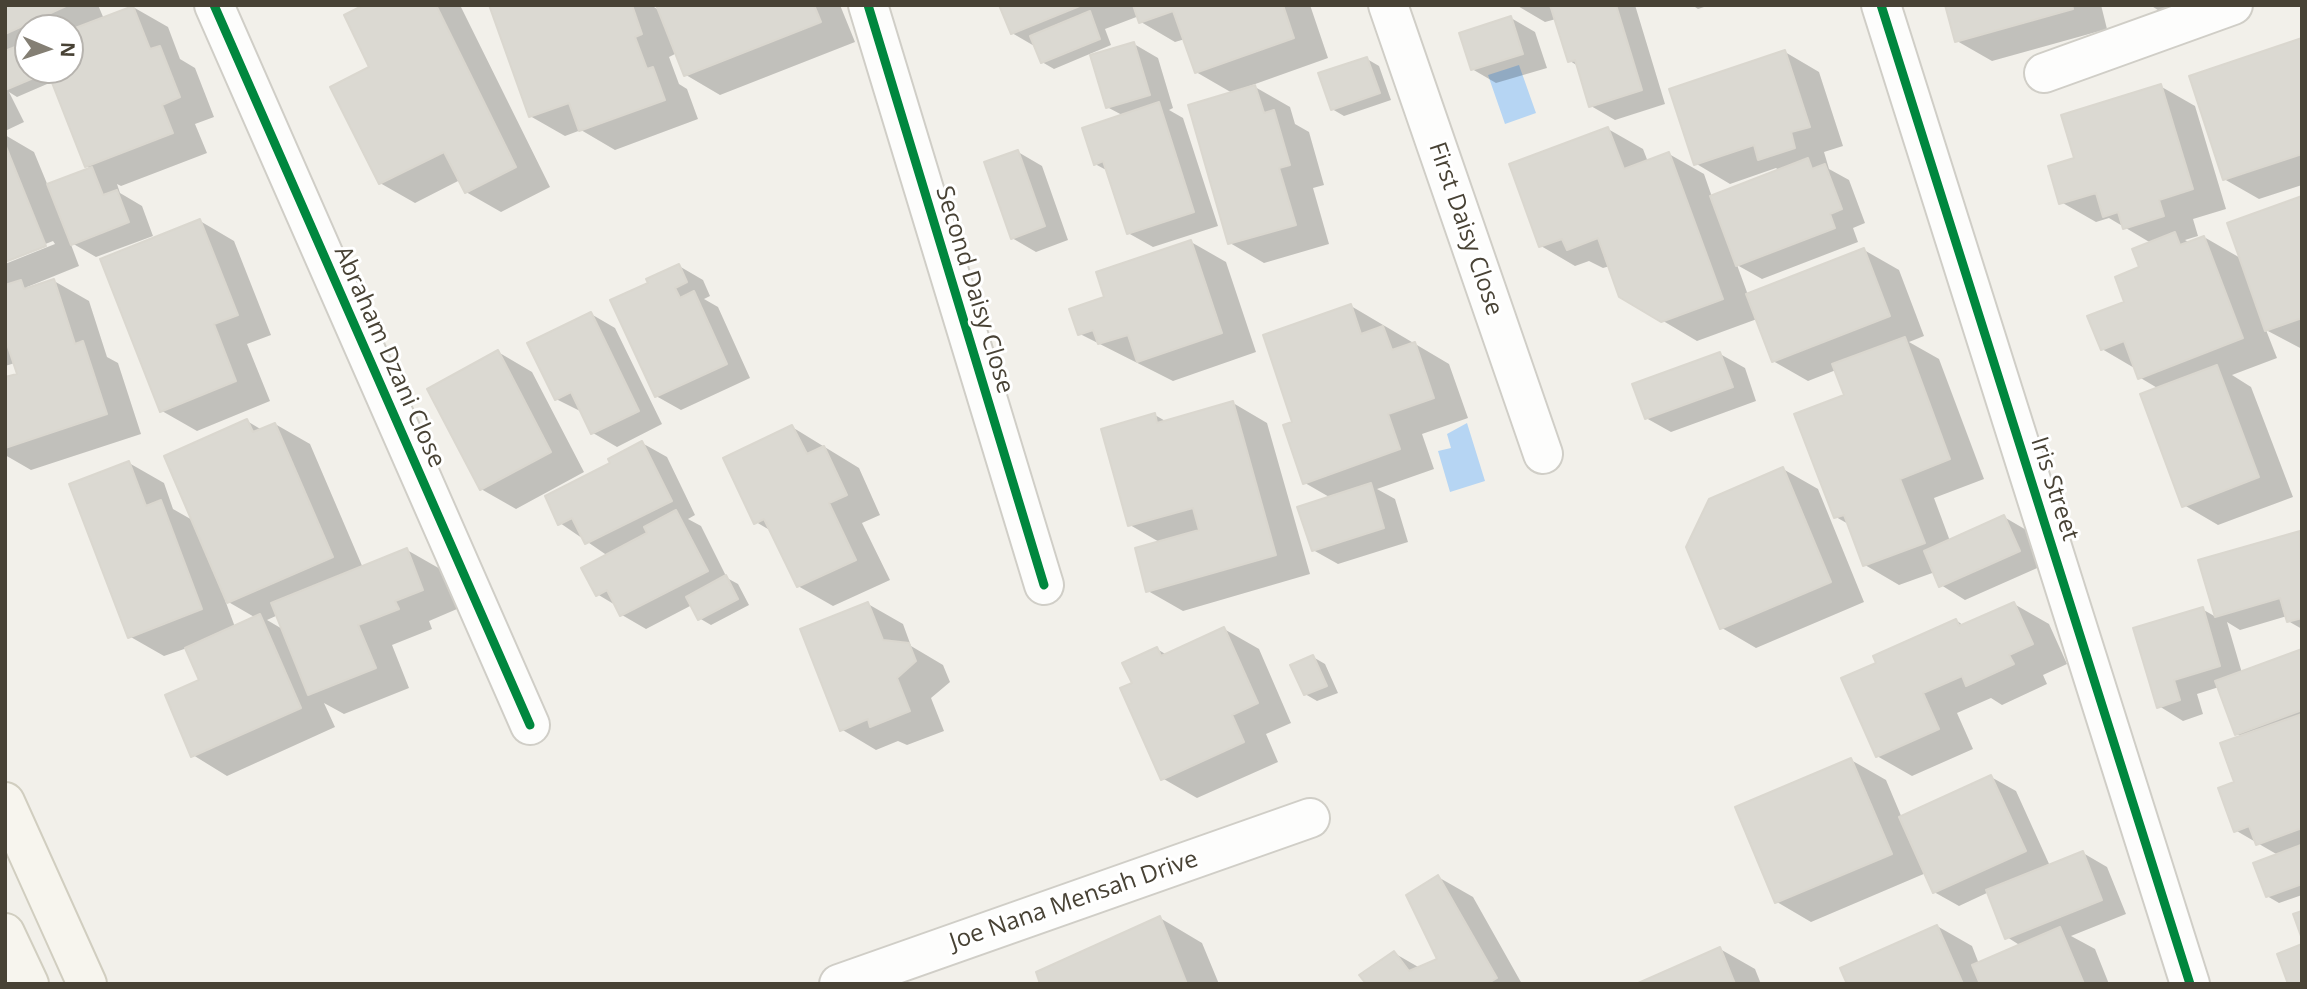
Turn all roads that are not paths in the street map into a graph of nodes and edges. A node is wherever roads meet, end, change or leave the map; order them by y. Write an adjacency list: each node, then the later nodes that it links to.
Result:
1 (214, 5): 9 (street, Abraham Dzani Close)
2 (867, 5): 8 (street, Second Daisy Close)
3 (1388, 5): 7 (street, First Daisy Close)
4 (1881, 5): 16 (street, Iris Street)
5 (2233, 5): 6 (street)
6 (2044, 73)
7 (1543, 454)
8 (1044, 585)
9 (530, 725)
10 (5, 802): 14 (main road)
11 (1310, 818): 15 (street, Joe Nana Mensah Drive)
12 (5, 933): 13 (main road)
13 (29, 984)
14 (87, 984)
15 (839, 984)
16 (2190, 984)

